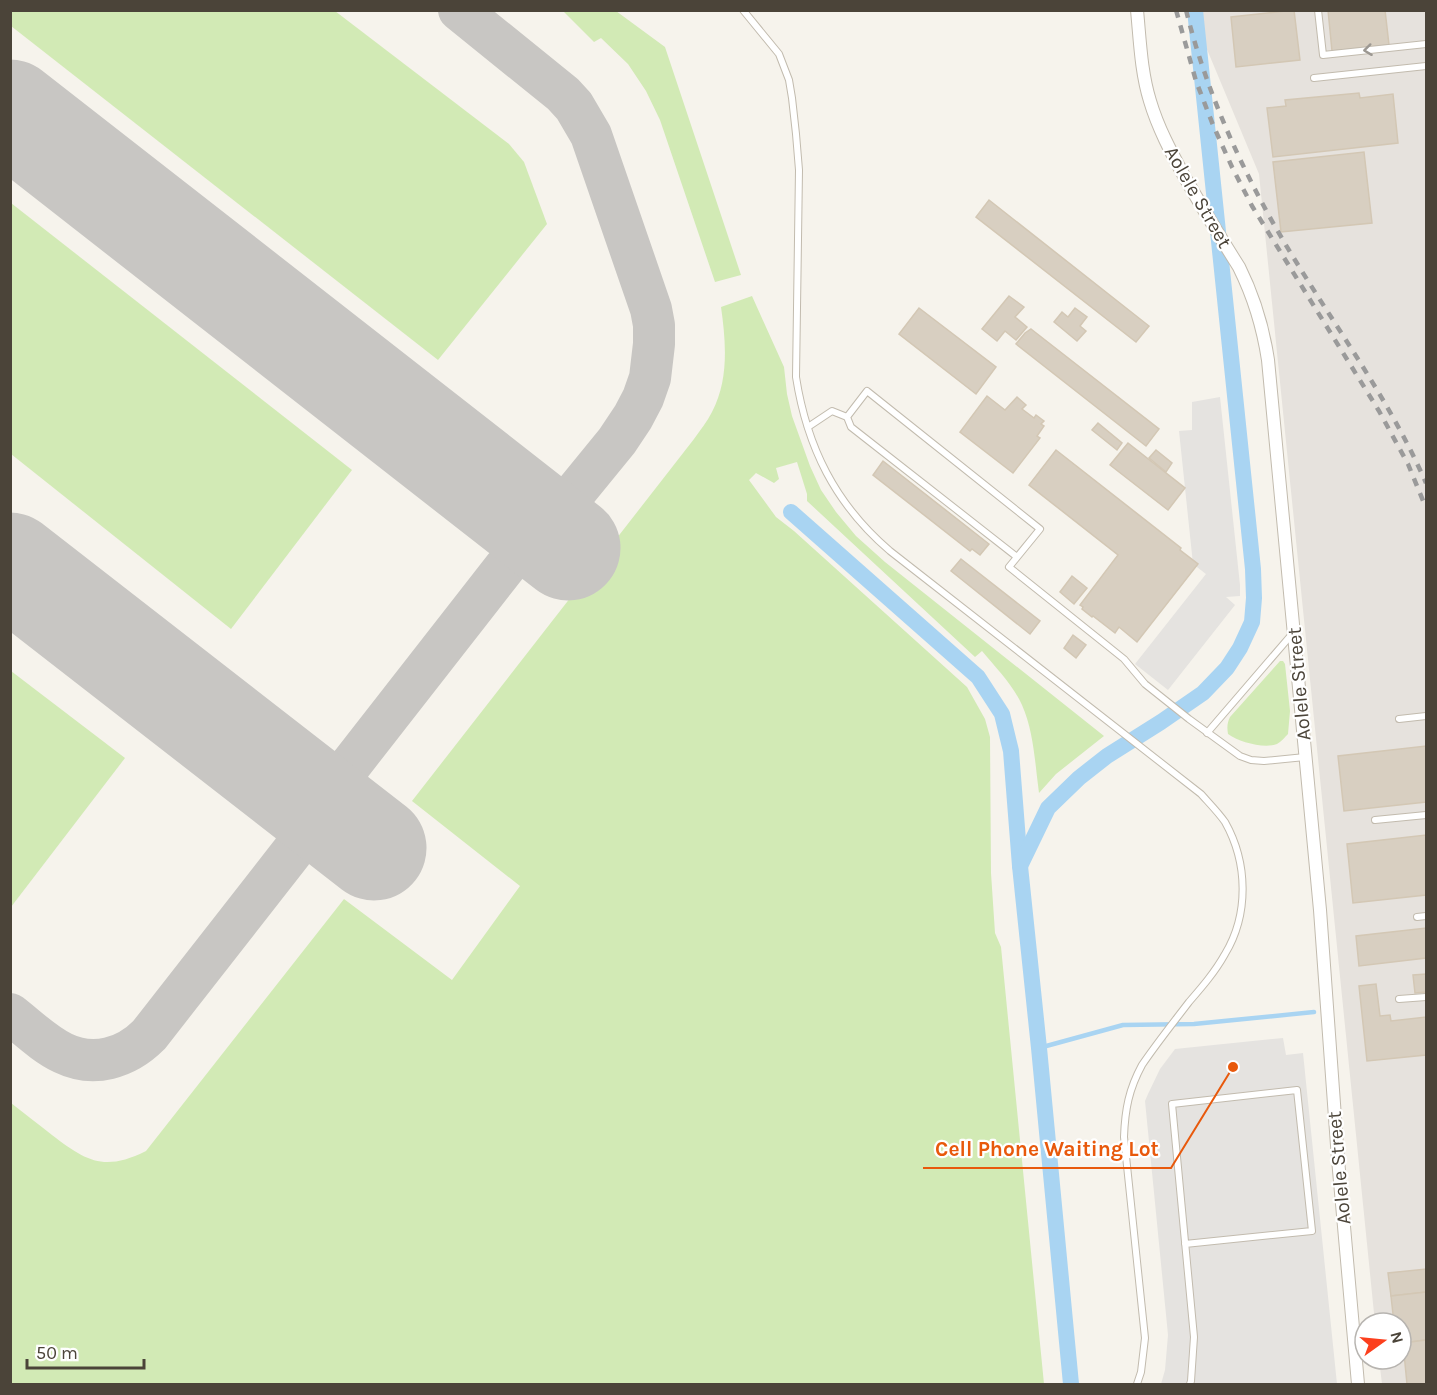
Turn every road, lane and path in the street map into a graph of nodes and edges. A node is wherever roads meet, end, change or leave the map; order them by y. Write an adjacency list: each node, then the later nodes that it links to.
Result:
1 (743, 10): 8 (lane)
2 (1137, 10): 10 (street, Aolele Street)
3 (1318, 10): 4 (lane, one-way to 3)
4 (1426, 44)
5 (1426, 66): 6 (lane)
6 (1314, 78)
7 (847, 417): 8 (lane); 9 (lane); 9 (lane)
8 (808, 427): 22 (lane)
9 (1017, 557): 13 (lane)
10 (1294, 632): 13 (lane); 14 (street, Aolele Street)
11 (1426, 716): 12 (lane)
12 (1399, 719)
13 (1207, 733): 14 (lane)
14 (1306, 757): 24 (street, Aolele Street)
15 (1426, 814): 16 (lane)
16 (1375, 820)
17 (1426, 916): 18 (lane)
18 (1417, 917)
19 (1426, 997): 20 (lane)
20 (1399, 999)
21 (1185, 1244): 21 (lane); 23 (lane)
22 (1137, 1384)
23 (1190, 1384)
24 (1359, 1384)

